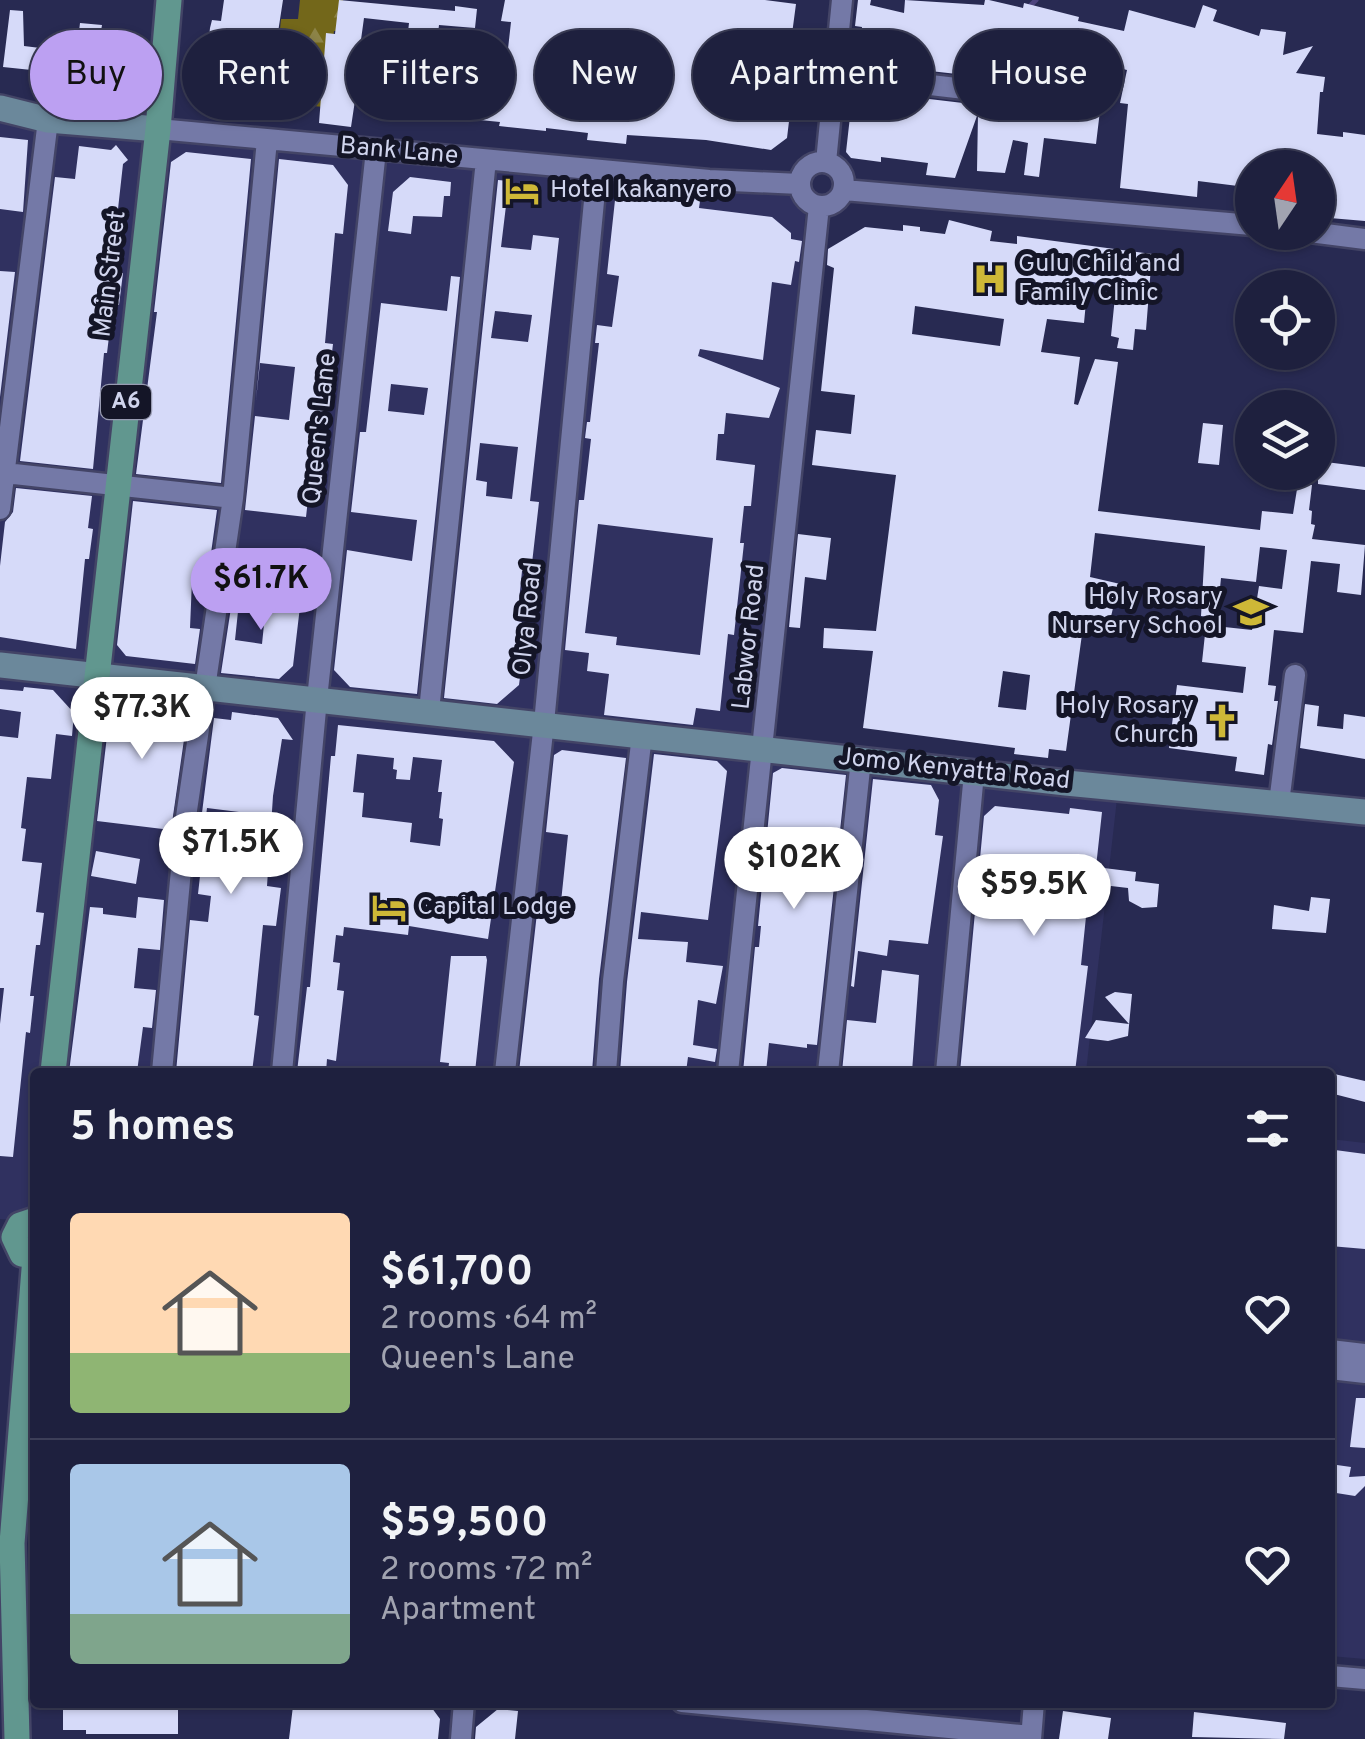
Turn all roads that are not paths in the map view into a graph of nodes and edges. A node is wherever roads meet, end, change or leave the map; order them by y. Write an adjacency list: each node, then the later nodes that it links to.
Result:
1 (169, 0): 8 (main road, Main Street / A6)
2 (842, 0): 3 (street)
3 (840, 30)
4 (0, 108): 5 (main road, Bank Lane)
5 (30, 116)
6 (48, 120): 8 (main road, Bank Lane); 20 (street)
7 (831, 120): 12 (street)
8 (158, 130): 9 (street, Bank Lane); 21 (main road, Main Street / A6)
9 (267, 140): 10 (street, Bank Lane); 22 (street)
10 (376, 150): 11 (street, Bank Lane); 28 (street, Queen's Lane)
11 (486, 160): 13 (street, Bank Lane); 29 (street)
12 (826, 162): 14 (street); 15 (street)
13 (597, 170): 14 (street, Bank Lane); 30 (street, Olya Road)
14 (800, 184): 16 (street)
15 (844, 190): 16 (street); 17 (street)
16 (819, 206): 32 (street, Labwor Road)
17 (1235, 224)
18 (1335, 235): 19 (street)
19 (1365, 239)
20 (5, 472): 21 (street); 23 (street)
21 (119, 484): 22 (street); 25 (main road, Main Street / A6)
22 (233, 498): 27 (street)
23 (0, 509)
24 (0, 664): 25 (main road, Jomo Kenyatta Road)
25 (98, 676): 27 (main road, Jomo Kenyatta Road); 37 (main road, A6)
26 (1295, 676): 35 (street)
27 (205, 689): 28 (main road, Jomo Kenyatta Road); 38 (street)
28 (317, 699): 29 (main road, Jomo Kenyatta Road); 39 (street, Queen's Lane)
29 (430, 711): 30 (main road, Jomo Kenyatta Road)
30 (544, 723): 31 (main road, Jomo Kenyatta Road); 40 (street, Olya Road)
31 (642, 734): 32 (main road, Jomo Kenyatta Road); 41 (street)
32 (764, 750): 33 (main road, Jomo Kenyatta Road); 42 (street, Labwor Road)
33 (861, 760): 34 (main road, Jomo Kenyatta Road); 43 (street)
34 (974, 773): 35 (main road, Jomo Kenyatta Road); 44 (street)
35 (1279, 803): 36 (main road, Jomo Kenyatta Road)
36 (1365, 812)
37 (53, 1068)
38 (162, 1068)
39 (282, 1068)
40 (505, 1068)
41 (606, 1068)
42 (728, 1068)
43 (828, 1068)
44 (946, 1068)
45 (30, 1222): 46 (main road)
46 (7, 1236): 47 (main road)
47 (30, 1256)
48 (1335, 1351): 49 (street)
49 (1365, 1354)
50 (1335, 1370): 51 (street)
51 (1365, 1373)
52 (30, 1378): 53 (main road)
53 (27, 1451): 60 (main road)
54 (1335, 1676): 55 (street)
55 (1365, 1679)
56 (464, 1708): 61 (street)
57 (742, 1708): 59 (street)
58 (1033, 1708): 59 (street)
59 (1031, 1737)
60 (17, 1739)
61 (461, 1739)

